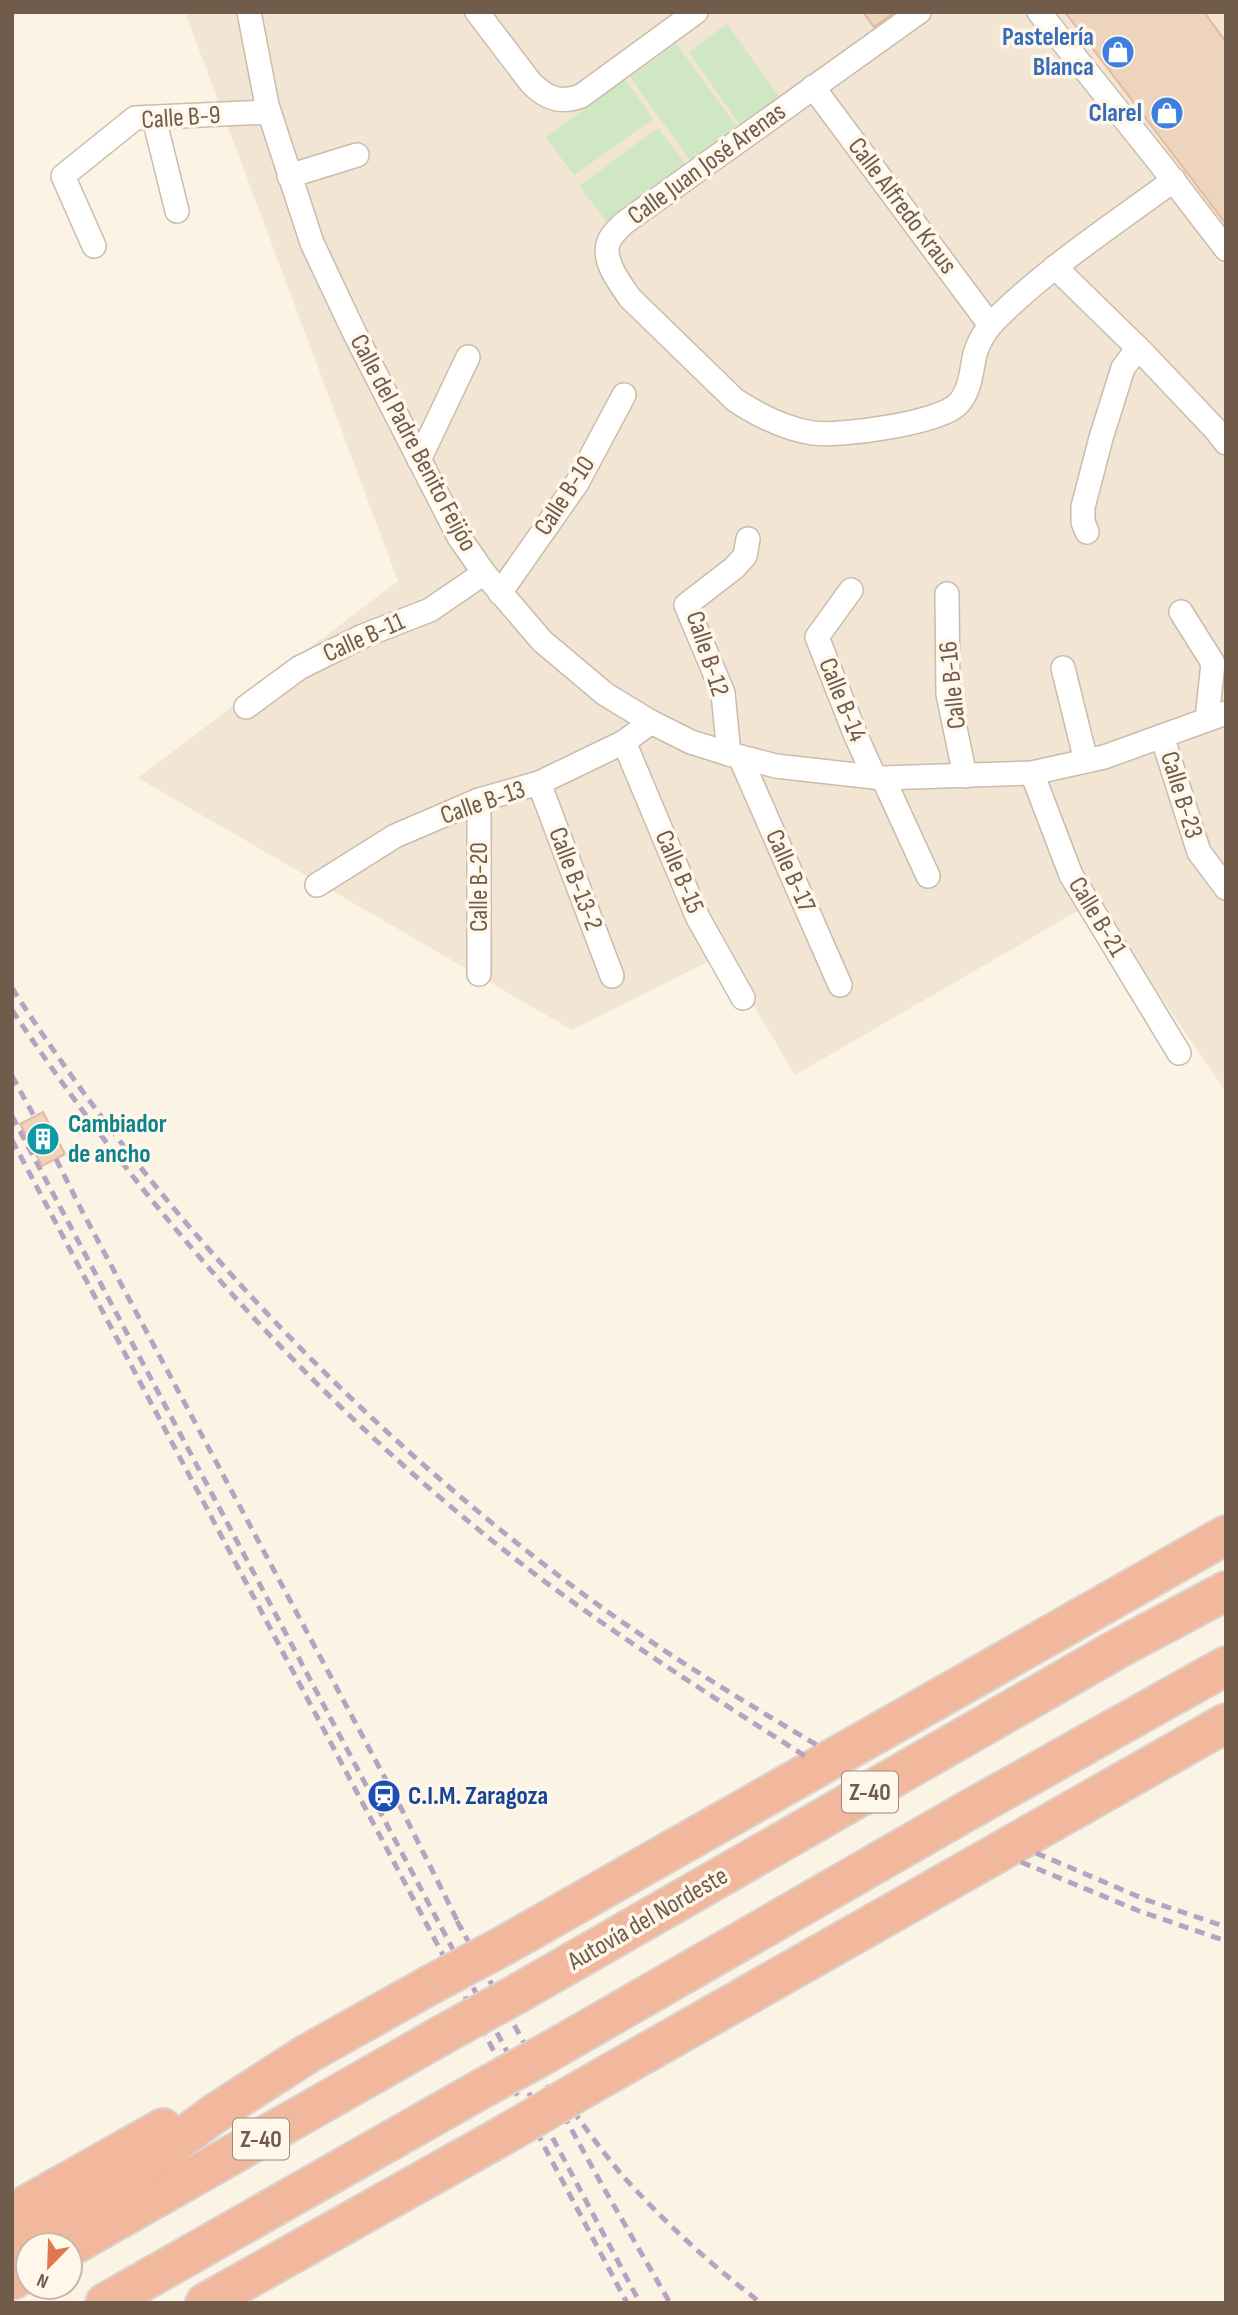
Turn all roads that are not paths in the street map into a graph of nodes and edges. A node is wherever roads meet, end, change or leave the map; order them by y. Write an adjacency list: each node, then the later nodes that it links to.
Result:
1 (249, 12): 7 (street, Calle del Padre Benito Feijóo)
2 (477, 12): 3 (street)
3 (696, 12)
4 (919, 12): 6 (street, Calle Juan José Arenas)
5 (1039, 12): 11 (street)
6 (813, 88): 16 (street, Calle Alfredo Kraus); 16 (street, Calle Juan José Arenas)
7 (270, 112): 8 (street, Calle B-9); 10 (street, Calle del Padre Benito Feijóo)
8 (155, 118): 12 (street); 13 (street, Calle B-9)
9 (357, 155): 10 (street)
10 (289, 177): 21 (street, Calle del Padre Benito Feijóo)
11 (1174, 180): 14 (street); 15 (street, Calle Juan José Arenas)
12 (177, 211)
13 (94, 246)
14 (1226, 249)
15 (1055, 267): 16 (street, Calle Juan José Arenas); 17 (street)
16 (990, 325)
17 (1139, 348): 20 (street); 22 (street)
18 (468, 357): 21 (street)
19 (624, 395): 26 (street, Calle B-10)
20 (1226, 443)
21 (419, 460): 24 (street, Calle del Padre Benito Feijóo)
22 (1087, 532)
23 (748, 539): 35 (street, Calle B-12)
24 (484, 573): 26 (street, Calle del Padre Benito Feijóo); 30 (street, Calle B-11)
25 (851, 590): 39 (street, Calle B-14)
26 (500, 593): 32 (street, Calle del Padre Benito Feijóo)
27 (947, 594): 38 (street, Calle B-16)
28 (1181, 612): 31 (street)
29 (1063, 668): 36 (street)
30 (246, 707)
31 (1216, 716): 33 (street, Calle del Padre Benito Feijóo)
32 (651, 722): 34 (street, Calle B-13); 35 (street, Calle del Padre Benito Feijóo)
33 (1162, 736): 36 (street, Calle del Padre Benito Feijóo); 44 (street, Calle B-23)
34 (624, 742): 40 (street, Calle B-13); 48 (street, Calle B-15)
35 (734, 755): 39 (street, Calle del Padre Benito Feijóo); 47 (street, Calle B-17)
36 (1086, 761): 37 (street, Calle del Padre Benito Feijóo)
37 (1032, 773): 38 (street, Calle del Padre Benito Feijóo); 49 (street, Calle B-21)
38 (965, 776): 39 (street, Calle del Padre Benito Feijóo)
39 (879, 777): 42 (street)
40 (539, 783): 41 (street, Calle B-13); 46 (street, Calle B-13-2)
41 (479, 800): 43 (street, Calle B-13); 45 (street, Calle B-20)
42 (928, 876)
43 (317, 885)
44 (1226, 888)
45 (480, 974)
46 (612, 976)
47 (840, 985)
48 (744, 998)
49 (1180, 1053)
50 (1226, 1535): 56 (highway, bridge)
51 (1226, 1591): 58 (highway, Autovía del Nordeste / Z-40, bridge)
52 (1226, 1666): 60 (highway, Z-40, bridge)
53 (1226, 1723): 55 (highway)
54 (1226, 1731): 55 (highway)
55 (1135, 1774): 61 (highway, bridge)
56 (307, 2054): 57 (highway); 59 (highway)
57 (12, 2213)
58 (84, 2239)
59 (12, 2248)
60 (104, 2303)
61 (205, 2303)

